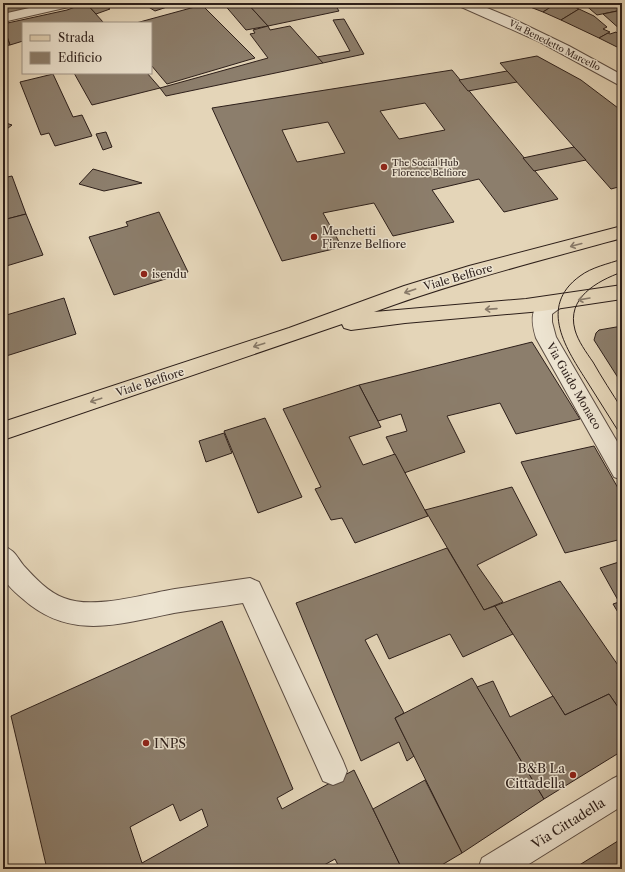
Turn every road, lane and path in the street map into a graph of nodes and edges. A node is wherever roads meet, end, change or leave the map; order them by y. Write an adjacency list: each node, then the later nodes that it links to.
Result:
1 (68, 3): 4 (street)
2 (464, 3): 6 (street, Via Benedetto Marcello)
3 (496, 3): 5 (street, Via Benedetto Marcello)
4 (3, 18)
5 (532, 18)
6 (622, 81)
7 (622, 232): 10 (main road, Viale Belfiore, one-way to 10)
8 (622, 292): 9 (main road, Viale Belfiore, one-way to 9)
9 (553, 303): 10 (main road, Viale Belfiore, one-way to 10); 12 (street, Via Guido Monaco)
10 (296, 333): 11 (main road, Viale Belfiore, one-way to 11)
11 (3, 431)
12 (622, 470)
13 (3, 558): 14 (street)
14 (333, 771)
15 (622, 789): 16 (street, Via Cittadella)
16 (493, 869)

